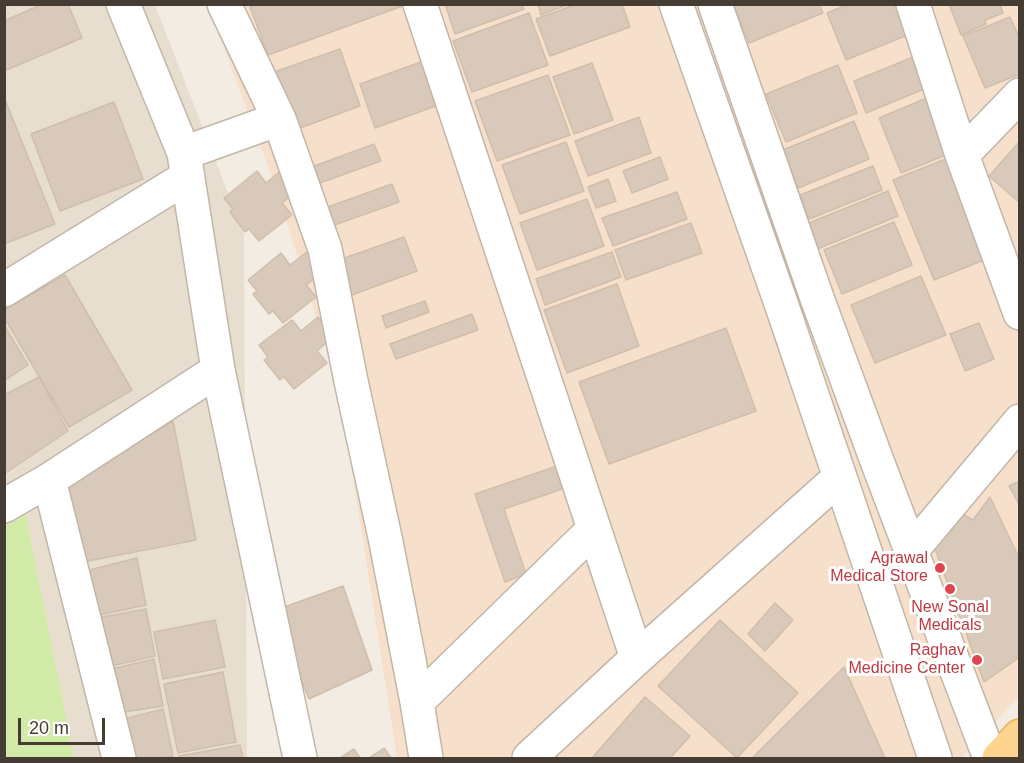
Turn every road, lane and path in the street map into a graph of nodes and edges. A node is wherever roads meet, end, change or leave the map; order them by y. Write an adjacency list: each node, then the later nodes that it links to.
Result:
1 (123, 4): 10 (street)
2 (224, 4): 8 (street)
3 (420, 4): 18 (street)
4 (676, 4): 15 (street)
5 (714, 4): 19 (street)
6 (913, 4): 9 (street)
7 (1020, 95): 9 (street)
8 (279, 118): 10 (street); 21 (street)
9 (962, 155): 12 (street)
10 (186, 165): 11 (street); 13 (street)
11 (4, 290)
12 (1020, 313)
13 (218, 370): 16 (street); 25 (street)
14 (1020, 421): 19 (street)
15 (840, 477): 20 (street); 27 (street)
16 (49, 480): 17 (street); 24 (street)
17 (4, 506)
18 (594, 529): 20 (street); 21 (street)
19 (911, 551): 28 (street)
20 (637, 658): 23 (street)
21 (417, 702): 26 (street)
22 (1020, 736): 29 (main road)
23 (531, 758)
24 (118, 759)
25 (300, 759)
26 (426, 759)
27 (935, 759)
28 (990, 759)
29 (999, 759)

